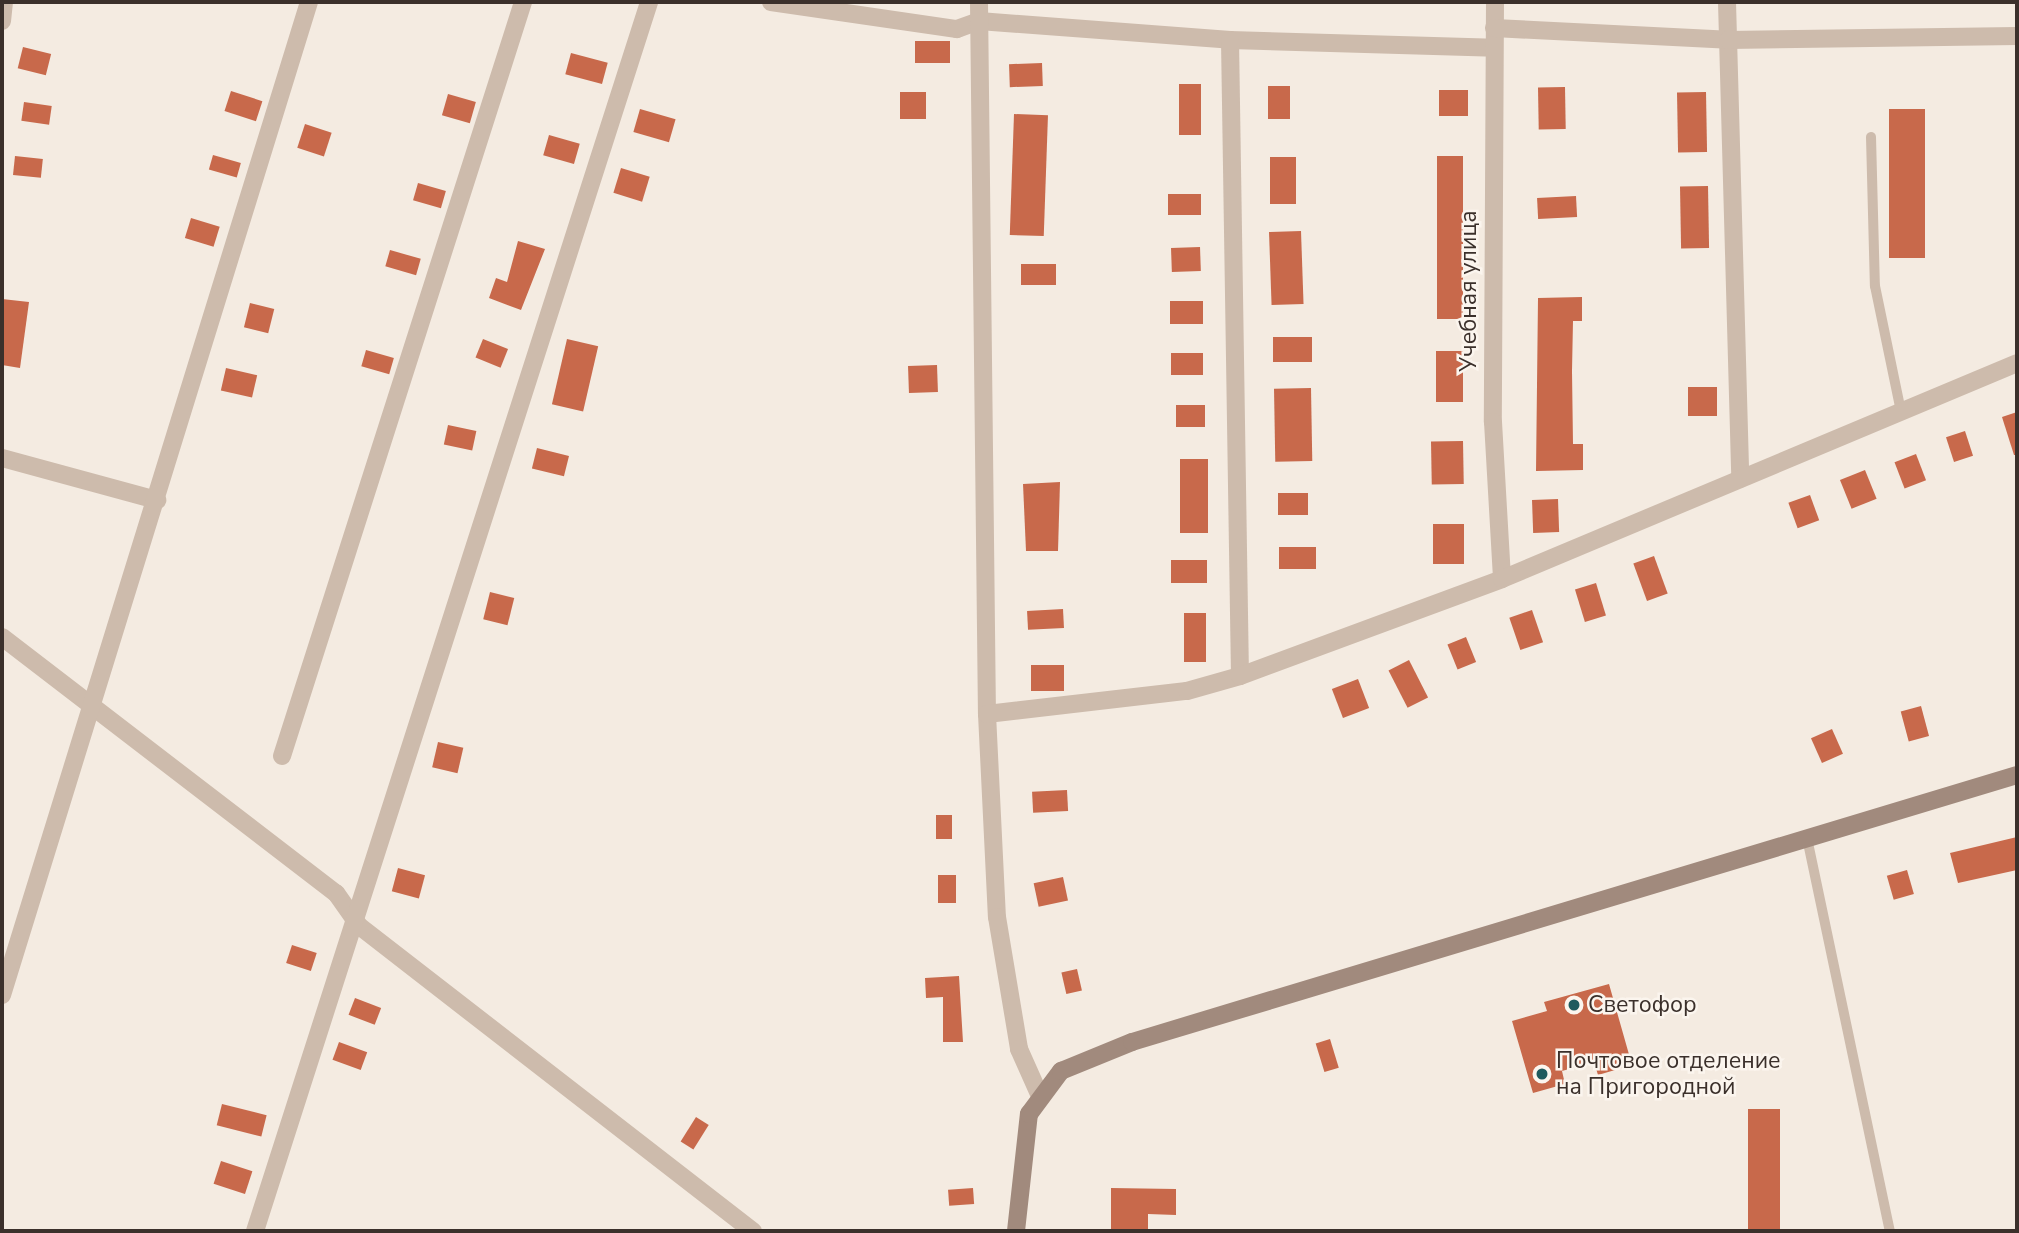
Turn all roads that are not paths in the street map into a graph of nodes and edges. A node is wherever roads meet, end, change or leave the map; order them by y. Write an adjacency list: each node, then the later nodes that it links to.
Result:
1 (4, 2): 9 (street)
2 (309, 2): 21 (street)
3 (523, 2): 27 (street)
4 (649, 2): 30 (street)
5 (771, 2): 10 (street)
6 (979, 2): 10 (street)
7 (1495, 2): 11 (street, Учебная улица)
8 (1727, 2): 14 (street)
9 (2, 21)
10 (979, 21): 13 (street); 26 (street)
11 (1494, 28): 14 (street); 15 (street, Учебная улица)
12 (2017, 36): 14 (street)
13 (1230, 40): 15 (street); 24 (street)
14 (1728, 40): 20 (street)
15 (1494, 48): 22 (street, Учебная улица)
16 (1871, 136): 18 (lane)
17 (2017, 363): 18 (street)
18 (1901, 412): 20 (street)
19 (2, 457): 21 (street)
20 (1740, 479): 22 (street)
21 (157, 500): 25 (street)
22 (1502, 579): 24 (street)
23 (2, 637): 25 (street)
24 (1240, 676): 26 (street)
25 (93, 710): 30 (street); 31 (street)
26 (988, 714): 32 (street)
27 (282, 756)
28 (2017, 775): 29 (street)
29 (1807, 838): 32 (street); 36 (lane)
30 (358, 925): 33 (street); 34 (street)
31 (2, 995)
32 (1039, 1094): 35 (street)
33 (255, 1231)
34 (753, 1231)
35 (1016, 1231)
36 (1890, 1231)

